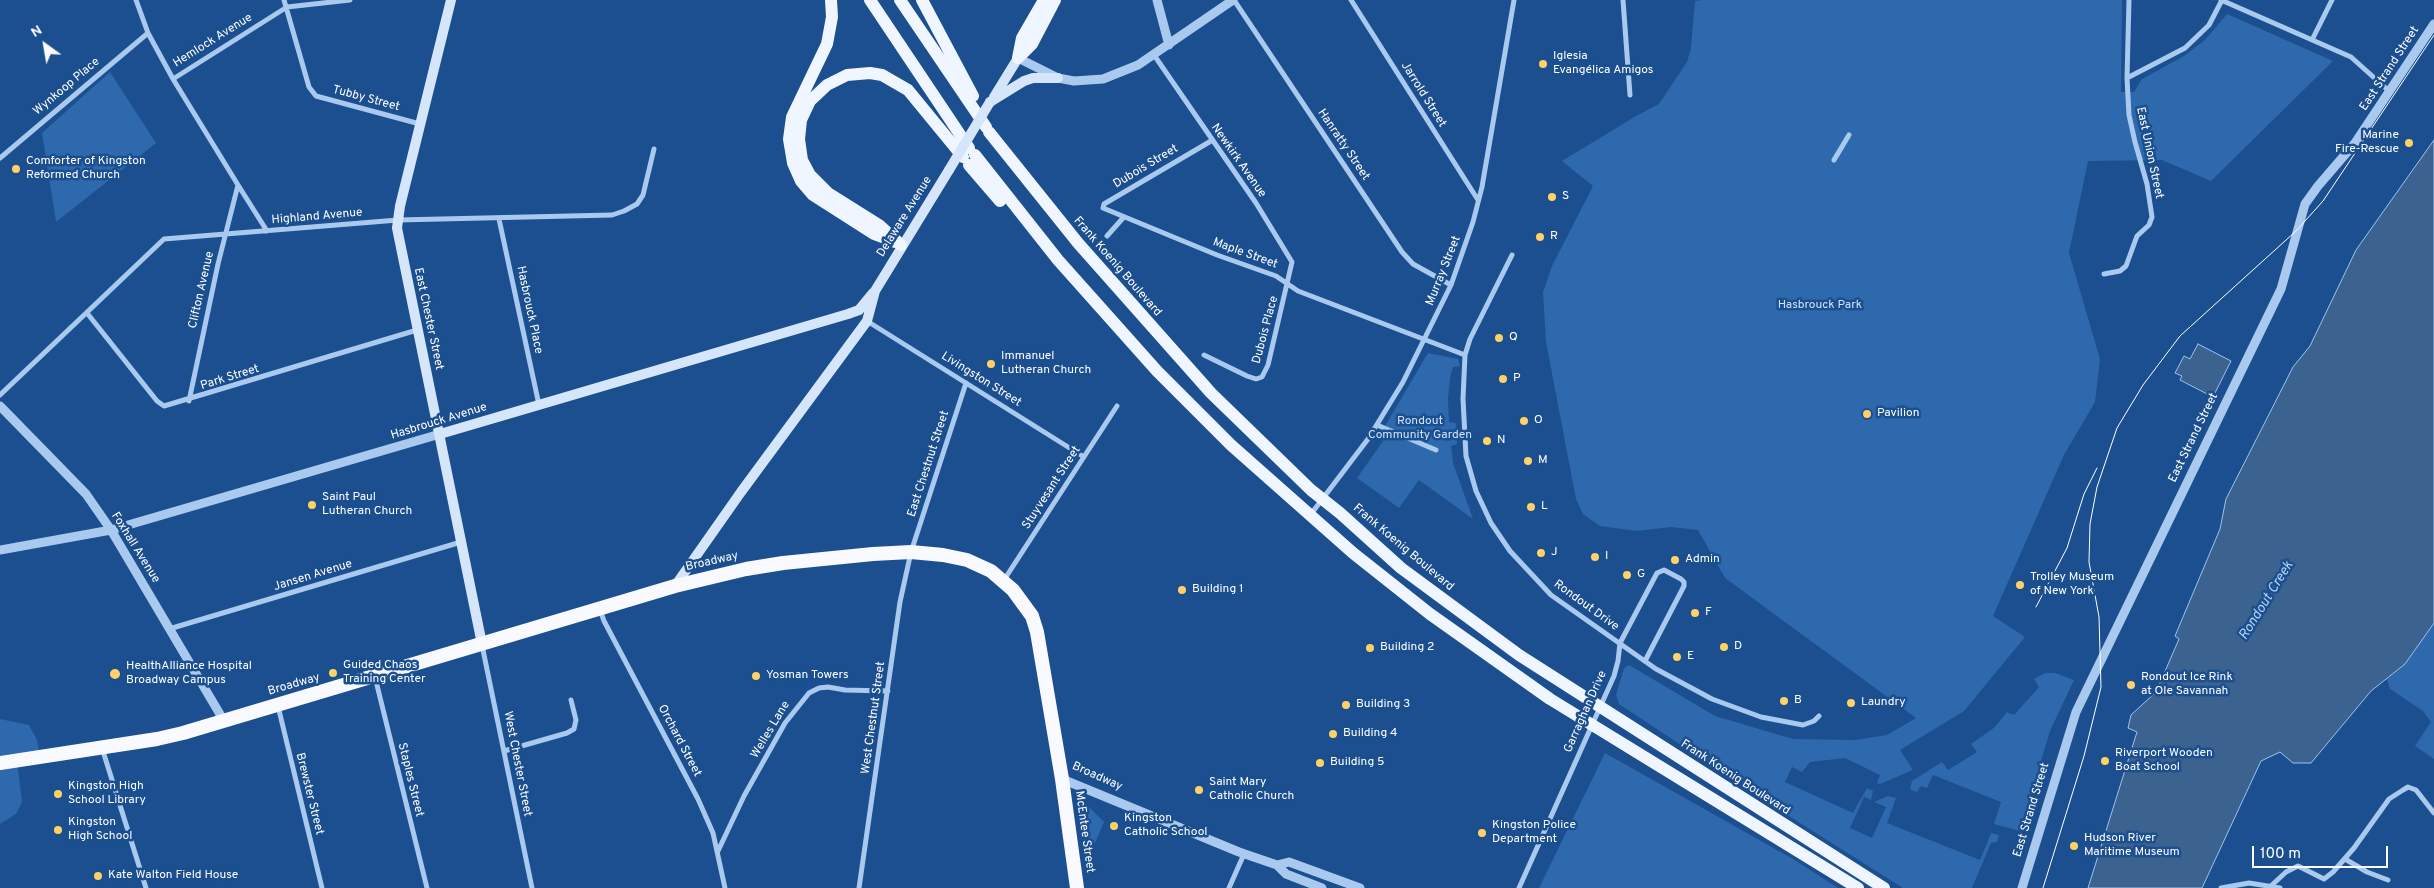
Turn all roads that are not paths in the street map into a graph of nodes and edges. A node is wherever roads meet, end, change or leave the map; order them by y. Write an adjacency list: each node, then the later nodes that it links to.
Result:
1 (136, 0): 21 (street)
2 (284, 0): 19 (street, Tubby Street)
3 (350, 0): 19 (street, Hemlock Avenue)
4 (451, 0): 32 (main road, East Chester Street)
5 (831, 0): 49 (main road)
6 (870, 0): 37 (main road)
7 (900, 0): 33 (main road)
8 (922, 0): 33 (main road)
9 (1044, 0): 25 (main road)
10 (1055, 0): 25 (main road)
11 (1157, 0): 23 (street)
12 (1233, 0): 23 (street); 53 (street, Hanratty Street)
13 (1352, 0): 41 (street, Jarrold Street)
14 (1514, 0): 41 (street, Murray Street)
15 (1623, 0): 30 (street)
16 (2129, 0): 28 (street)
17 (2222, 0): 22 (street); 28 (street)
18 (2332, 0): 22 (street)
19 (287, 7): 26 (street, Hemlock Avenue); 32 (street, Tubby Street)
20 (2434, 24): 29 (street, East Strand Street)
21 (148, 33): 26 (street); 38 (street, Wynkoop Place)
22 (2312, 40): 29 (street)
23 (1169, 45): 24 (street)
24 (1154, 55): 27 (street); 35 (street, Newkirk Avenue)
25 (1018, 58): 27 (street); 31 (main road, Delaware Avenue)
26 (173, 78): 40 (street)
27 (1058, 78): 31 (main road)
28 (2127, 78): 51 (street, East Union Street)
29 (2390, 92): 116 (street, East Strand Street)
30 (1630, 95)
31 (990, 102): 49 (main road, Delaware Avenue, bridge)
32 (421, 124): 45 (main road, East Chester Street)
33 (988, 127): 71 (main road, Frank Koenig Boulevard)
34 (1849, 135): 39 (street)
35 (1211, 140): 42 (street, Dubois Street); 52 (street, Newkirk Avenue)
36 (654, 149): 44 (street, Highland Avenue)
37 (969, 156): 49 (main road); 72 (main road)
38 (0, 158)
39 (1834, 160)
40 (238, 185): 46 (street); 47 (street, Clifton Avenue)
41 (1478, 200): 53 (street, Murray Street)
42 (1111, 213): 43 (street, Maple Street)
43 (1123, 218): 48 (street); 52 (street, Maple Street)
44 (499, 219): 45 (street, Highland Avenue); 64 (street, Hasbrouck Place)
45 (398, 220): 46 (street, Highland Avenue); 57 (main road, East Chester Street)
46 (267, 231): 47 (street, Highland Avenue)
47 (226, 234): 55 (street, Highland Avenue); 63 (street, Clifton Avenue)
48 (1107, 236)
49 (901, 245): 54 (main road, Delaware Avenue)
50 (1512, 255): 60 (street, Rondout Drive)
51 (2104, 274)
52 (1288, 284): 58 (street, Maple Street); 59 (street, Dubois Place)
53 (1451, 284): 58 (street, Murray Street)
54 (875, 291): 56 (main road, Delaware Avenue); 64 (main road, Hasbrouck Avenue)
55 (86, 313): 62 (street, Highland Avenue); 63 (street, Park Street)
56 (867, 321): 61 (street, Livingston Street); 78 (main road, Delaware Avenue)
57 (417, 330): 63 (street, Park Street); 68 (main road, East Chester Street)
58 (1425, 340): 60 (street); 67 (street, Murray Street)
59 (1204, 355)
60 (1465, 355): 81 (street, Rondout Drive)
61 (966, 383): 70 (street, Livingston Street); 76 (street, East Chestnut Street)
62 (0, 395)
63 (189, 400)
64 (539, 405): 68 (main road, Hasbrouck Avenue)
65 (0, 406): 73 (street, Foxhall Avenue)
66 (1117, 406): 70 (street, Stuyvesant Street)
67 (1377, 425): 69 (street); 71 (street, Murray Street)
68 (440, 434): 73 (street, Hasbrouck Avenue); 74 (main road, East Chester Street)
69 (1436, 450)
70 (1084, 457): 77 (street, Stuyvesant Street)
71 (1324, 500): 72 (street, Murray Street); 88 (main road, Frank Koenig Boulevard)
72 (1310, 516): 91 (main road)
73 (111, 530): 75 (street, Hasbrouck Avenue); 80 (street, Foxhall Avenue)
74 (462, 542): 80 (street, Jansen Avenue); 82 (main road, East Chester Street)
75 (0, 550)
76 (911, 552): 77 (highway, Broadway); 78 (highway, Broadway); 85 (street, West Chestnut Street)
77 (1003, 581): 95 (highway, Broadway)
78 (675, 586): 79 (highway, Broadway)
79 (600, 610): 82 (highway, Broadway); 97 (street, Orchard Street)
80 (169, 629): 90 (street, Foxhall Avenue)
81 (1620, 643): 83 (street, Rondout Drive); 83 (street, Garraghan Drive); 88 (street, Garraghan Drive)
82 (482, 644): 84 (highway, Broadway); 93 (street, West Chester Street)
83 (1645, 661): 89 (street, Rondout Drive)
84 (375, 676): 87 (highway, Broadway); 105 (street, Staples Street)
85 (888, 691): 97 (street, Welles Lane); 108 (street, West Chestnut Street)
86 (571, 700): 93 (street)
87 (278, 705): 90 (highway, Broadway); 104 (street, Brewster Street)
88 (1600, 707): 91 (street, Garraghan Drive); 115 (main road, Frank Koenig Boulevard)
89 (1820, 716)
90 (224, 721): 92 (highway, Broadway)
91 (1592, 726): 113 (street, Garraghan Drive); 114 (main road)
92 (102, 747): 94 (highway, Broadway); 103 (street)
93 (504, 750): 106 (street, West Chester Street)
94 (0, 763)
95 (1062, 779): 98 (street, Broadway); 109 (highway, McEntee Street)
96 (2434, 813): 99 (street)
97 (718, 851): 107 (street, Orchard Street)
98 (1244, 854): 100 (street, Broadway); 110 (street)
99 (2345, 859): 101 (street); 102 (street)
100 (1277, 865): 111 (street, Broadway); 112 (street, Broadway)
101 (2388, 880)
102 (2272, 885): 117 (street); 118 (street)
103 (146, 888)
104 (322, 888)
105 (427, 888)
106 (532, 888)
107 (725, 888)
108 (859, 888)
109 (1077, 888)
110 (1229, 888)
111 (1322, 888)
112 (1360, 888)
113 (1520, 888)
114 (1858, 888)
115 (1884, 888)
116 (2022, 888)
117 (2221, 888)
118 (2280, 888)

